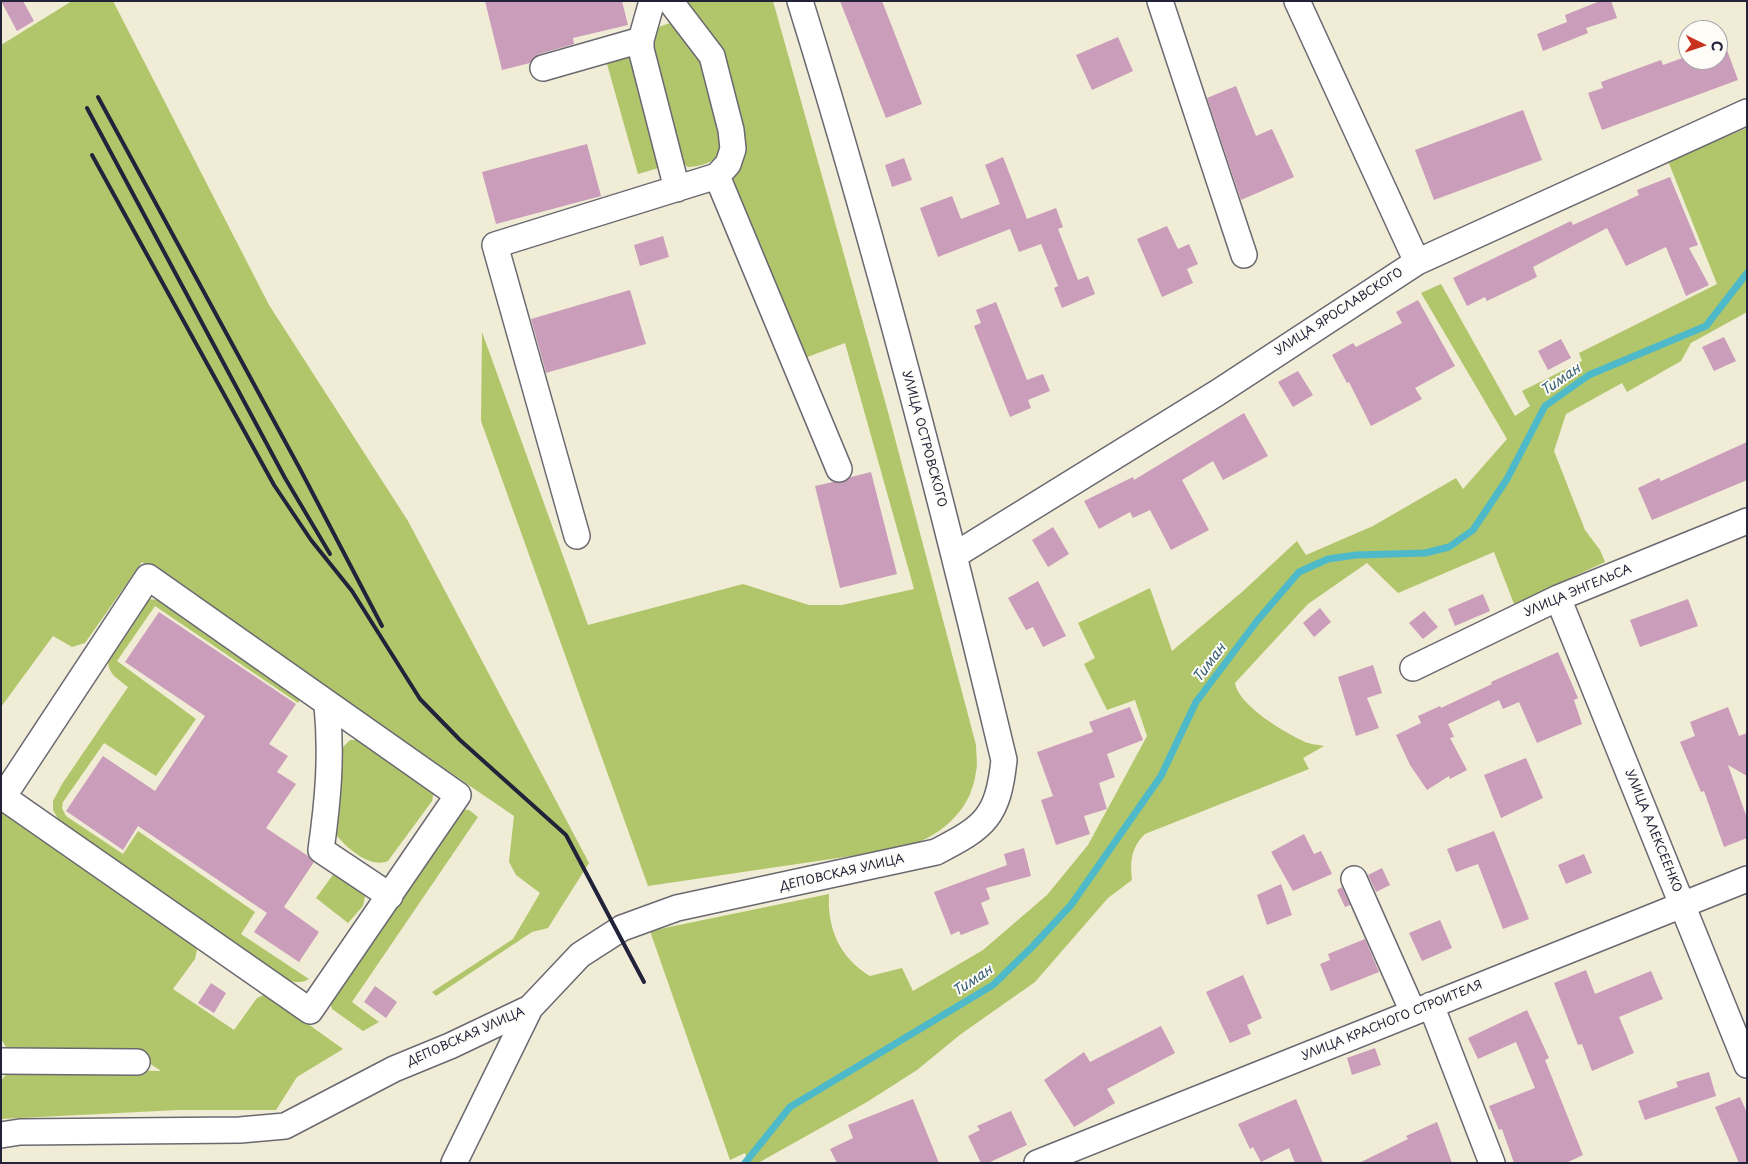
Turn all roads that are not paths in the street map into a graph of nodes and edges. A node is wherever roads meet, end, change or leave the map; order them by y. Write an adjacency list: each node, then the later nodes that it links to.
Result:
1 (652, 1): 6 (street)
2 (670, 1): 9 (street)
3 (800, 1): 16 (street, УЛИЦА ОСТРОВСКОГО)
4 (1160, 1): 11 (street)
5 (1297, 1): 12 (street)
6 (641, 40): 7 (street); 10 (street)
7 (543, 68)
8 (1747, 112): 12 (street, УЛИЦА ЯРОСЛАВСКОГО)
9 (717, 176): 10 (street); 13 (street)
10 (677, 189): 15 (street)
11 (1244, 255)
12 (1417, 262): 16 (street, УЛИЦА ЯРОСЛАВСКОГО)
13 (839, 470)
14 (1747, 521): 17 (street, УЛИЦА ЭНГЕЛЬСА)
15 (577, 536)
16 (955, 555): 20 (street, УЛИЦА ОСТРОВСКОГО)
17 (1558, 598): 18 (street, УЛИЦА ЭНГЕЛЬСА); 24 (street, УЛИЦА АЛЕКСЕЕНКО)
18 (1413, 668)
19 (327, 705): 23 (street); 23 (street); 23 (street)
20 (936, 852): 25 (street, ДЕПОВСКАЯ УЛИЦА)
21 (1354, 878): 26 (street)
22 (1747, 879): 24 (street, УЛИЦА КРАСНОГО СТРОИТЕЛЯ)
23 (390, 896)
24 (1682, 904): 26 (street, УЛИЦА КРАСНОГО СТРОИТЕЛЯ); 29 (street, УЛИЦА АЛЕКСЕЕНКО)
25 (530, 1008): 30 (street, ДЕПОВСКАЯ УЛИЦА); 31 (street)
26 (1422, 1009): 32 (street, УЛИЦА КРАСНОГО СТРОИТЕЛЯ); 33 (street)
27 (1, 1061): 28 (street)
28 (137, 1062)
29 (1747, 1065)
30 (1, 1135)
31 (454, 1163)
32 (1037, 1163)
33 (1492, 1163)

